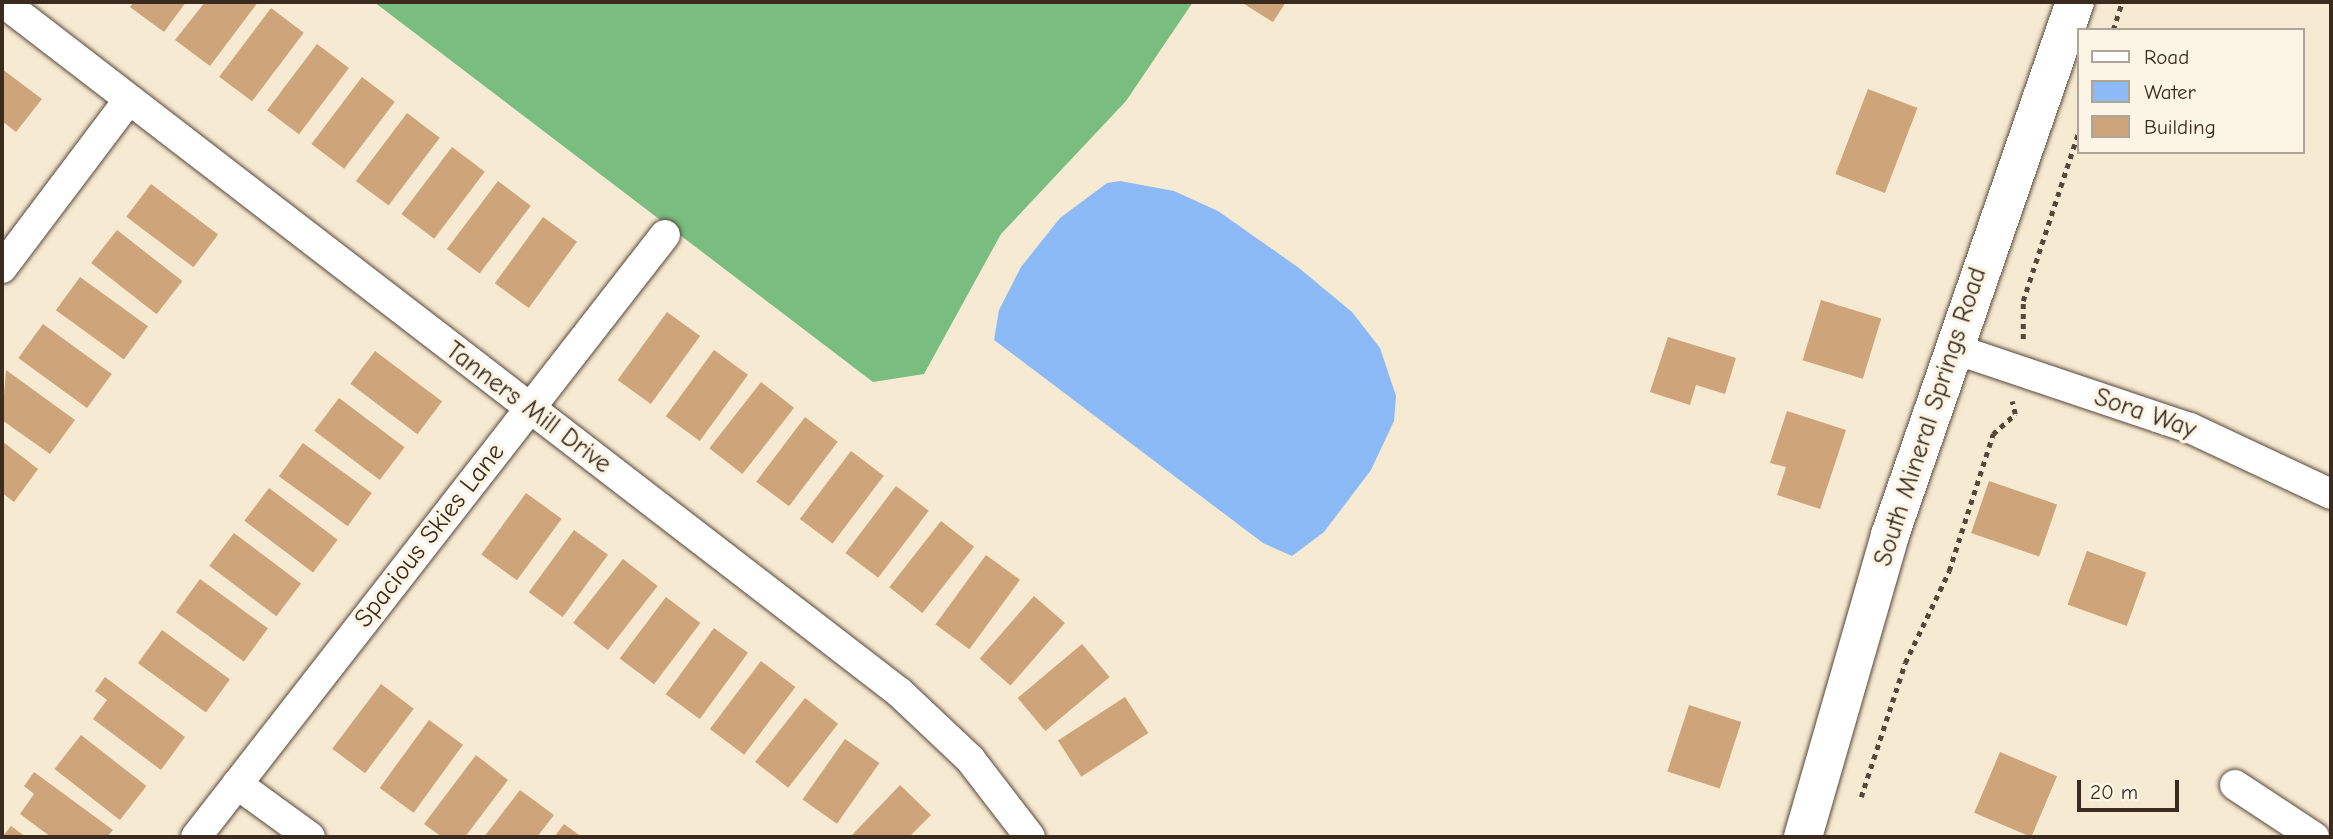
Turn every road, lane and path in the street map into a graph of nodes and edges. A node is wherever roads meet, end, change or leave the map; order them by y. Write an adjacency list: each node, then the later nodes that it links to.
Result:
1 (3, 2): 5 (street, Tanners Mill Drive)
2 (2075, 2): 10 (street, South Mineral Springs Road)
3 (2122, 2): 4 (path)
4 (2114, 28)
5 (128, 101): 8 (street); 12 (street, Tanners Mill Drive)
6 (2078, 134): 9 (path)
7 (665, 236): 12 (street, Spacious Skies Lane)
8 (2, 268)
9 (2018, 345)
10 (1952, 348): 13 (street, Sora Way); 20 (street, South Mineral Springs Road)
11 (2012, 402): 16 (path)
12 (530, 408): 14 (street, Spacious Skies Lane); 19 (street, Tanners Mill Drive)
13 (2331, 494)
14 (237, 784): 17 (street, Spacious Skies Lane); 18 (street)
15 (2235, 785): 21 (street)
16 (1861, 797)
17 (196, 837)
18 (310, 837)
19 (1030, 837)
20 (1803, 837)
21 (2314, 837)

